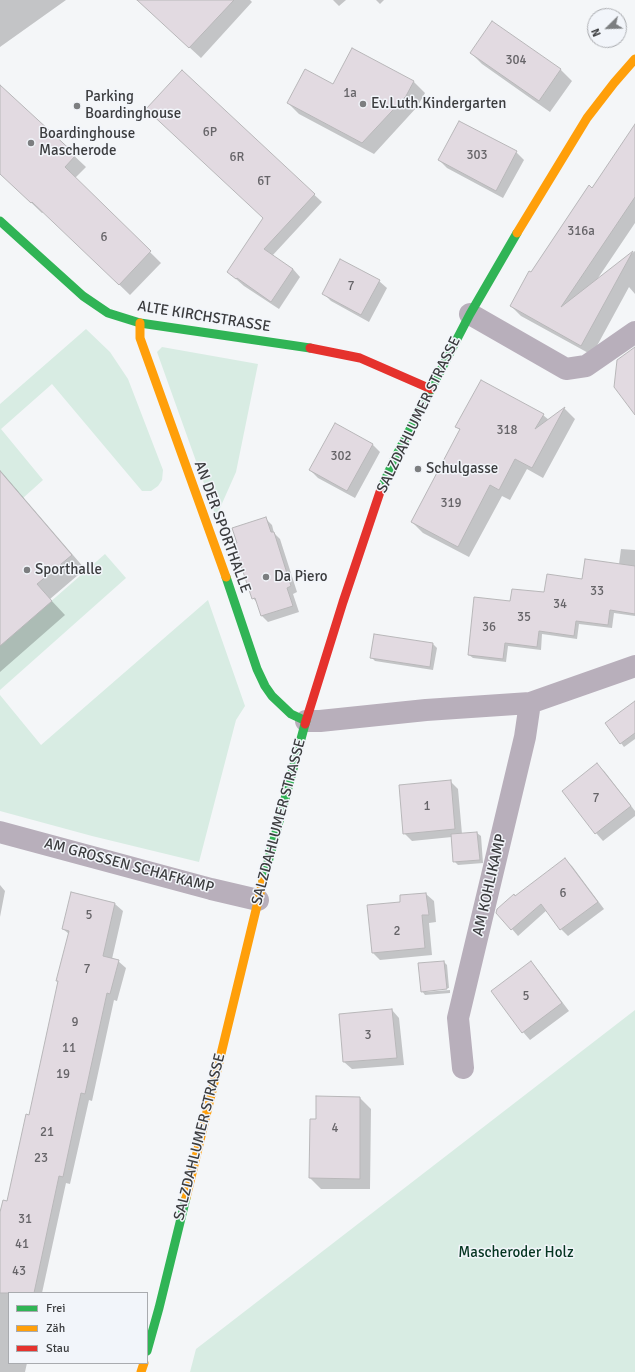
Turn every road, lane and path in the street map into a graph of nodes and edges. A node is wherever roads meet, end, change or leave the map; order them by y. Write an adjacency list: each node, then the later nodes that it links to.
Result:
1 (635, 59): 3 (main road, SALZDAHLUMER STRASSE)
2 (0, 221): 4 (main road, ALTE KIRCHSTRASSE)
3 (470, 314): 5 (street); 6 (main road, SALZDAHLUMER STRASSE)
4 (140, 323): 6 (main road, ALTE KIRCHSTRASSE); 9 (main road, AN DER SPORTHALLE)
5 (635, 332)
6 (431, 389): 9 (main road, SALZDAHLUMER STRASSE)
7 (635, 666): 8 (street)
8 (530, 703): 9 (street); 12 (street, AM KOHLIKAMP)
9 (306, 721): 11 (main road, SALZDAHLUMER STRASSE)
10 (0, 832): 11 (street, AM GROSSEN SCHAFKAMP)
11 (258, 900): 13 (main road, SALZDAHLUMER STRASSE)
12 (464, 1068)
13 (148, 1347)

